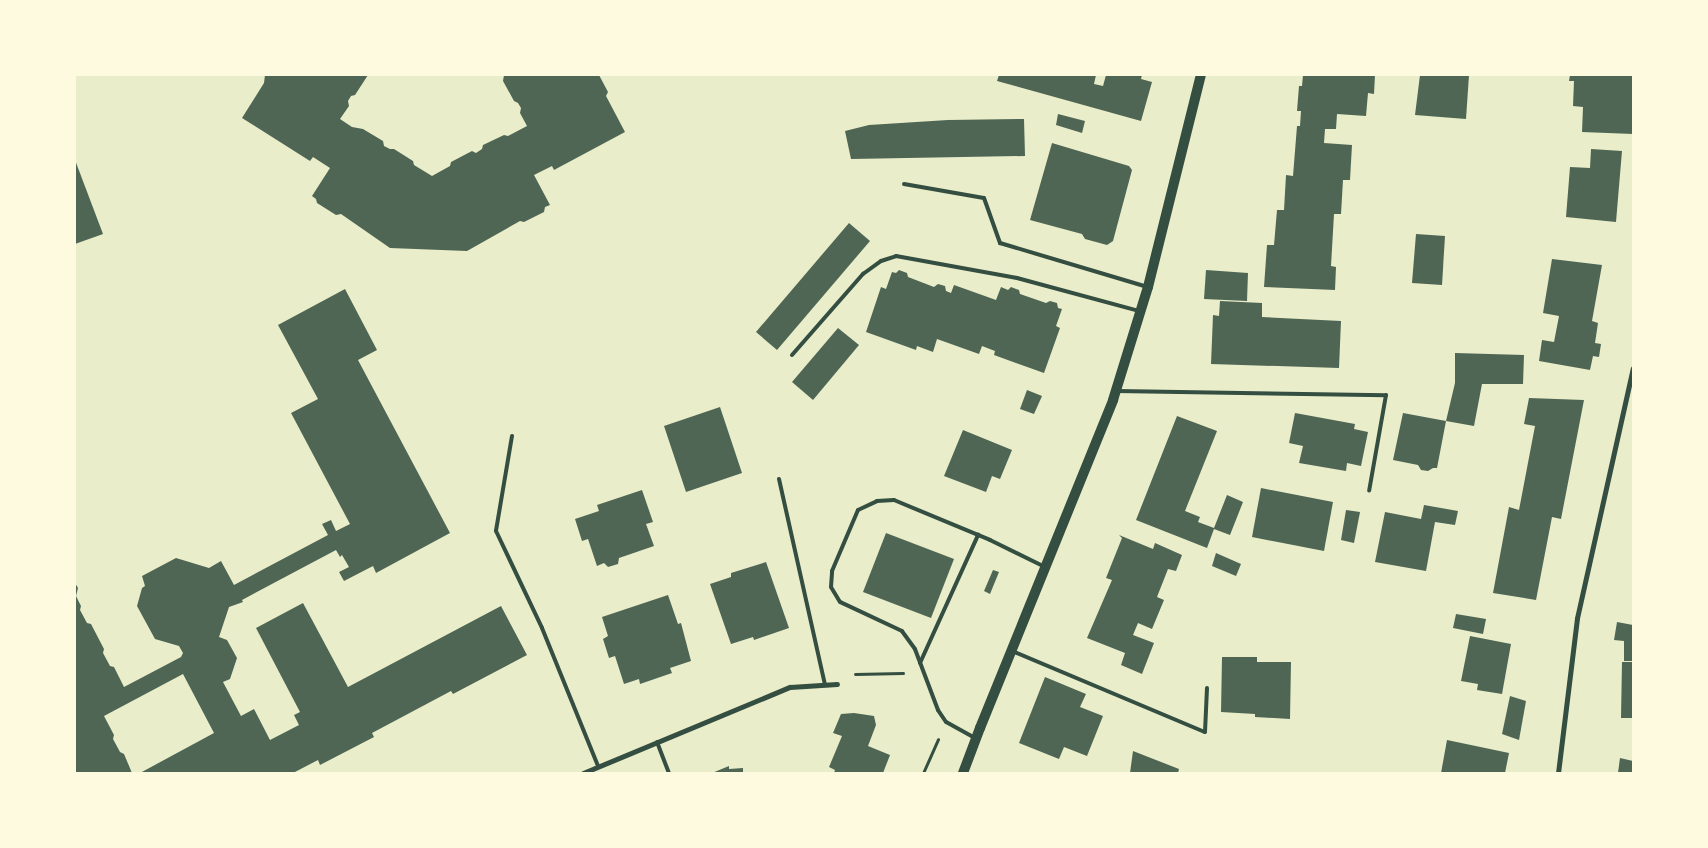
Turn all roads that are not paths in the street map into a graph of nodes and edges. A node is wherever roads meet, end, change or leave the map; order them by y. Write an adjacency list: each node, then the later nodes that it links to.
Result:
1 (1201, 75): 3 (main road)
2 (904, 184): 3 (lane)
3 (1148, 287): 4 (main road)
4 (1140, 312): 5 (lane); 7 (main road)
5 (792, 355)
6 (1633, 368): 24 (street)
7 (1115, 391): 10 (lane); 12 (main road)
8 (512, 436): 20 (lane)
9 (779, 479): 16 (lane)
10 (1369, 491)
11 (978, 535): 12 (lane); 14 (lane); 14 (lane)
12 (1045, 567): 13 (main road)
13 (1012, 651): 17 (lane); 18 (main road)
14 (920, 663): 18 (lane)
15 (837, 684): 16 (street)
16 (825, 685): 19 (street)
17 (1207, 688)
18 (976, 738): 23 (main road)
19 (657, 742): 20 (street); 22 (lane)
20 (598, 766): 21 (street)
21 (583, 773)
22 (669, 773)
23 (964, 773)
24 (1558, 773)

